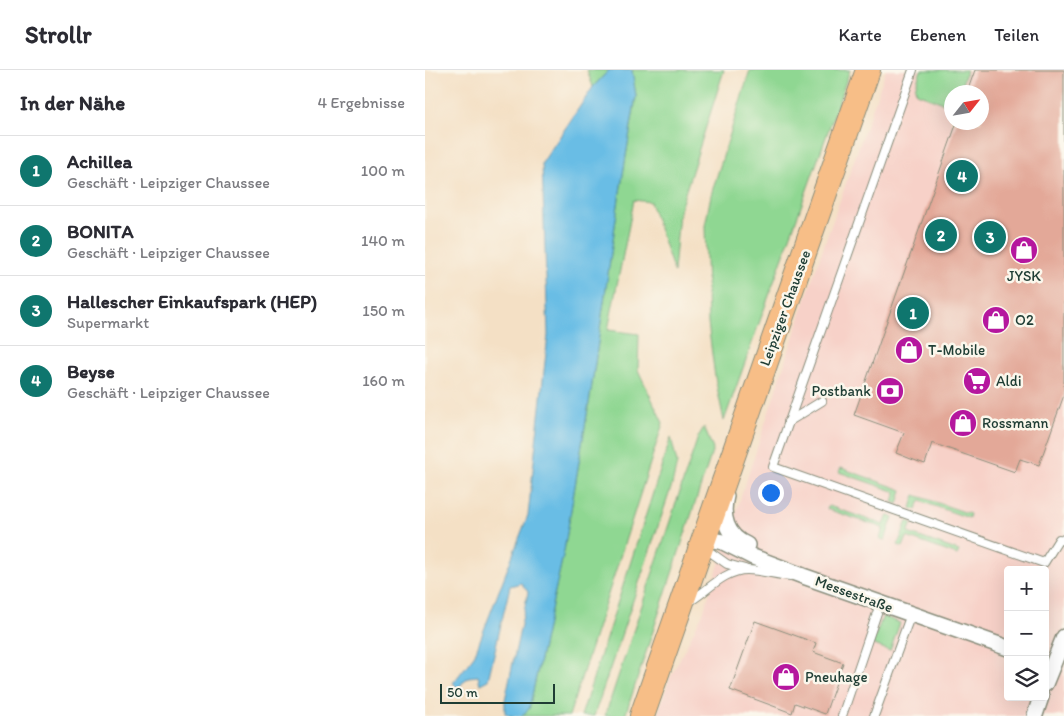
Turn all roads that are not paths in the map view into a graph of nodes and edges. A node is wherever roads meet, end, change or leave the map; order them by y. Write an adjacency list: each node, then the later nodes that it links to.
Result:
1 (868, 70): 5 (main road, Leipziger Chaussee)
2 (913, 70): 4 (lane)
3 (822, 401): 4 (lane)
4 (788, 422): 6 (lane)
5 (732, 456): 7 (main road, Leipziger Chaussee); 9 (street)
6 (1064, 541)
7 (702, 545): 8 (lane); 9 (street, Messestraße); 11 (main road, Leipziger Chaussee)
8 (747, 570): 9 (lane); 11 (lane)
9 (803, 576): 10 (street, Messestraße)
10 (879, 604): 12 (street, Messestraße); 19 (lane)
11 (680, 606): 18 (main road, Leipziger Chaussee)
12 (911, 614): 14 (street, Messestraße); 20 (lane)
13 (1064, 637): 15 (street)
14 (1004, 647)
15 (1055, 664): 16 (street)
16 (1049, 676)
17 (1040, 701): 21 (street)
18 (642, 716)
19 (842, 716)
20 (874, 716)
21 (1035, 716)

